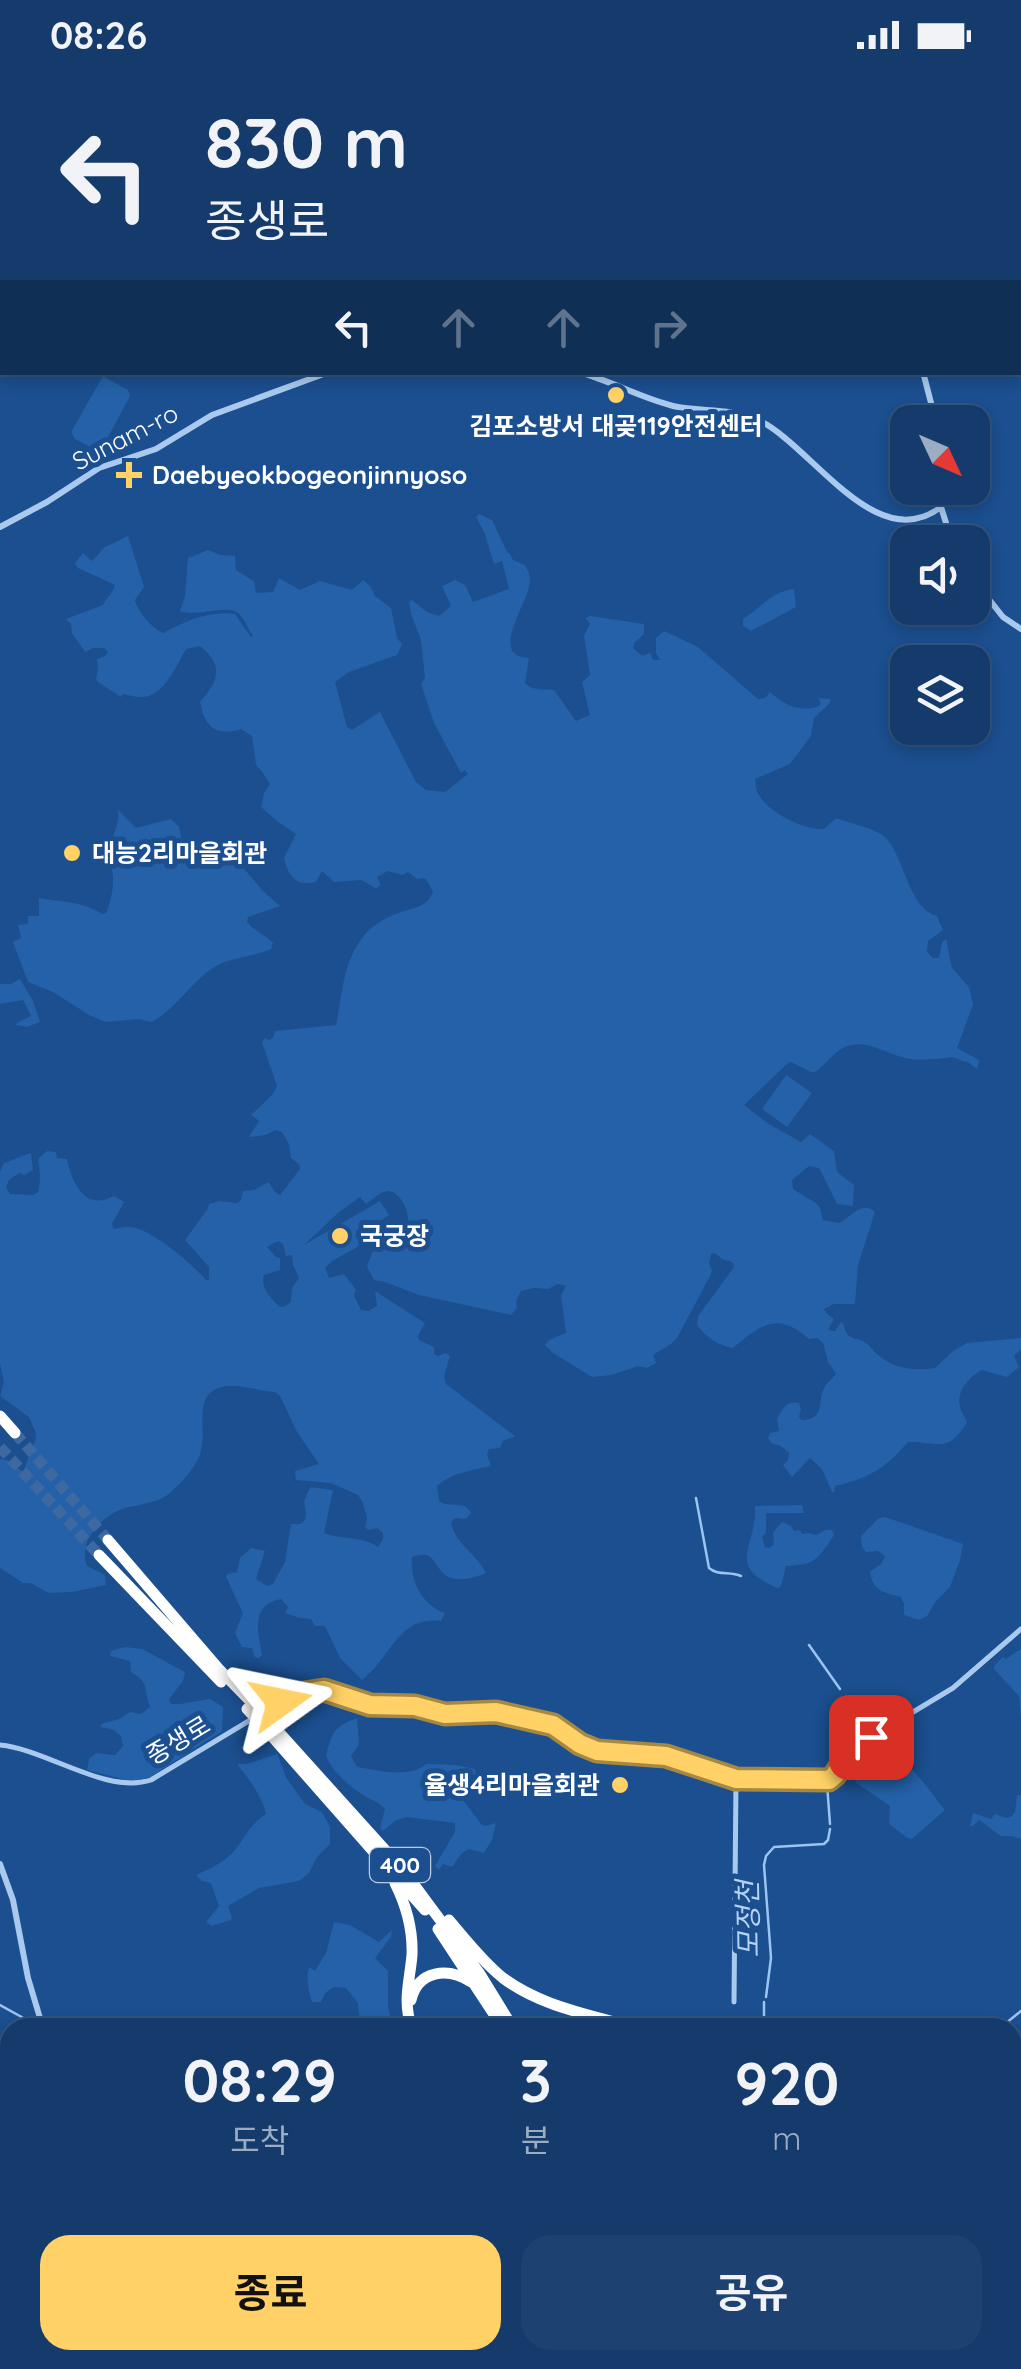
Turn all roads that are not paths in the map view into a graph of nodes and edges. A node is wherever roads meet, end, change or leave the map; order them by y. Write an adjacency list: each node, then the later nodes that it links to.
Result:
1 (321, 375): 7 (street, Sunam-ro)
2 (588, 375): 5 (street)
3 (924, 375): 4 (street)
4 (932, 405)
5 (941, 507): 6 (street)
6 (947, 525)
7 (0, 527)
8 (990, 601): 9 (street)
9 (1021, 629)
10 (0, 1416): 11 (highway)
11 (14, 1433)
12 (108, 1540): 15 (highway, 400)
13 (99, 1555): 15 (highway, 400)
14 (1021, 1629): 18 (street, 종생로)
15 (250, 1707): 16 (highway, 400, bridge)
16 (264, 1722): 19 (highway, 400); 21 (highway, 400)
17 (0, 1745): 18 (street, 종생로)
18 (736, 1779): 22 (street)
19 (377, 1854): 23 (highway, 400); 25 (highway)
20 (0, 1864): 24 (street)
21 (404, 1871): 28 (highway, 400); 29 (highway)
22 (734, 2002)
23 (489, 2006): 26 (highway); 27 (highway, 400)
24 (39, 2018)
25 (411, 2018)
26 (412, 2018)
27 (497, 2018)
28 (507, 2018)
29 (601, 2018)

